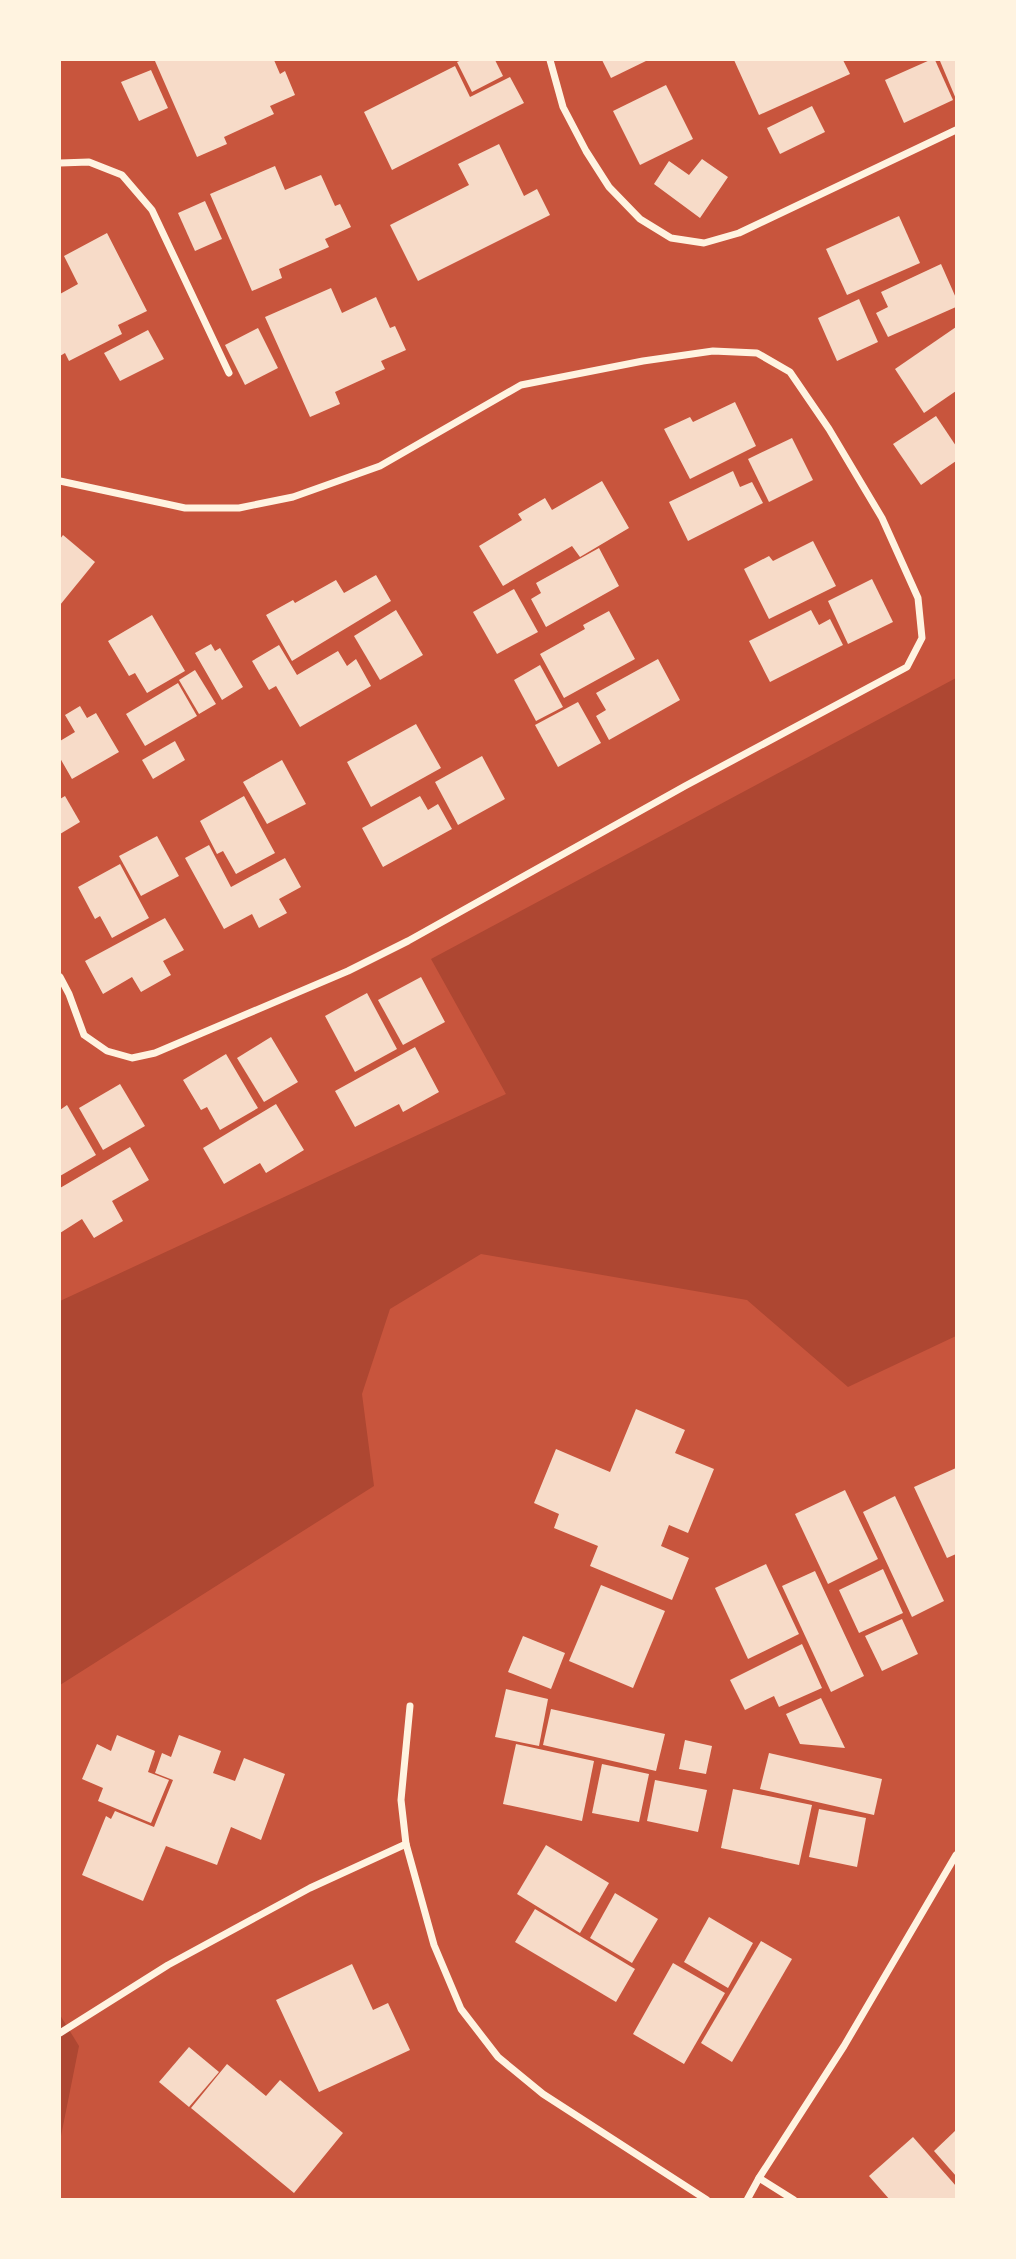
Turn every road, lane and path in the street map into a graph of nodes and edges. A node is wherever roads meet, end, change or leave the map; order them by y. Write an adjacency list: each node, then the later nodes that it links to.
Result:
1 (550, 60): 2 (street)
2 (957, 130)
3 (60, 163): 4 (street)
4 (229, 373)
5 (60, 481): 6 (street)
6 (60, 977)
7 (410, 1706): 8 (street)
8 (406, 1844): 10 (street); 12 (street)
9 (957, 1855): 11 (street)
10 (60, 2034)
11 (759, 2178): 13 (street); 14 (street)
12 (707, 2200)
13 (747, 2200)
14 (794, 2200)

